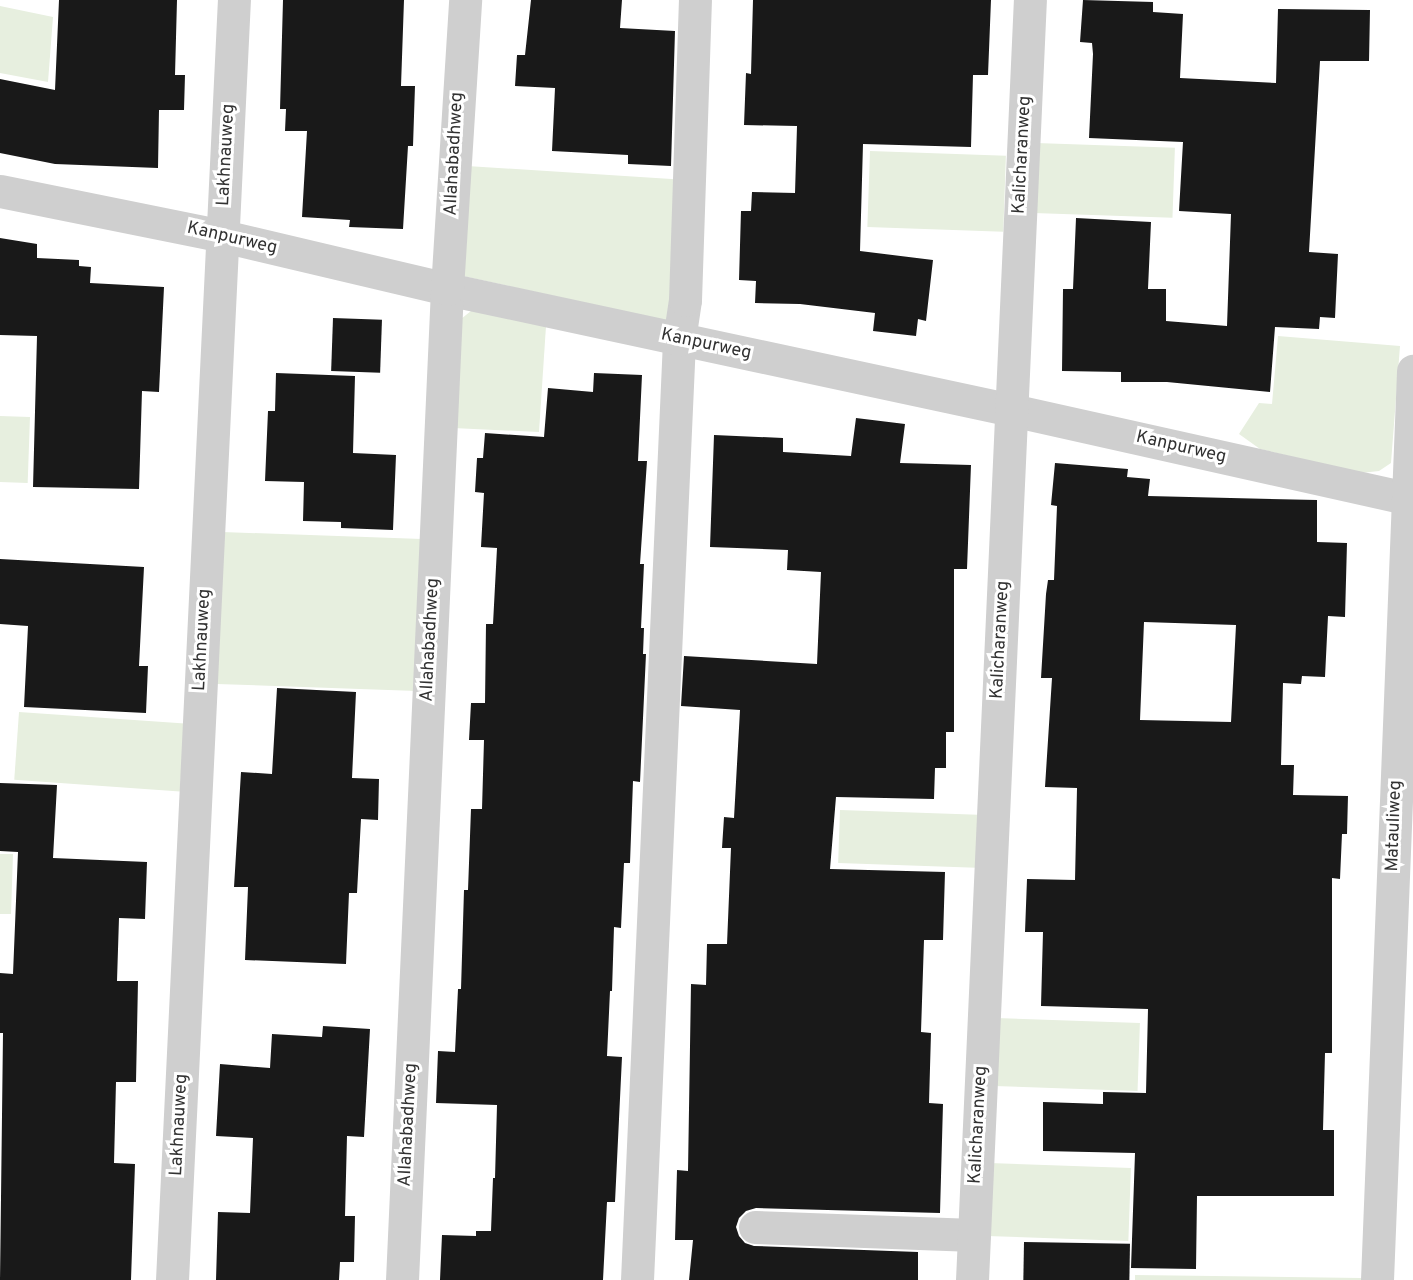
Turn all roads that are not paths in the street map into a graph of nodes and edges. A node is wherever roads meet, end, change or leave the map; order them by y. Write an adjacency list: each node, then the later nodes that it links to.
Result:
1 (234, 0): 6 (street, Lakhnauweg)
2 (465, 0): 7 (street, Allahabadhweg)
3 (695, 0): 8 (street)
4 (1030, 0): 10 (street, Kalicharanweg)
5 (0, 190): 6 (street, Kanpurweg)
6 (223, 236): 7 (street, Kanpurweg); 14 (street, Lakhnauweg)
7 (447, 289): 8 (street, Kanpurweg); 15 (street, Allahabadhweg)
8 (679, 340): 10 (street, Kanpurweg); 16 (street)
9 (1413, 371): 11 (street, Matauliweg)
10 (1012, 410): 11 (street, Kanpurweg); 13 (street, Kalicharanweg)
11 (1410, 499): 18 (street, Matauliweg)
12 (755, 1227): 13 (street)
13 (974, 1235): 17 (street, Kalicharanweg)
14 (172, 1280)
15 (402, 1280)
16 (637, 1280)
17 (972, 1280)
18 (1377, 1280)

